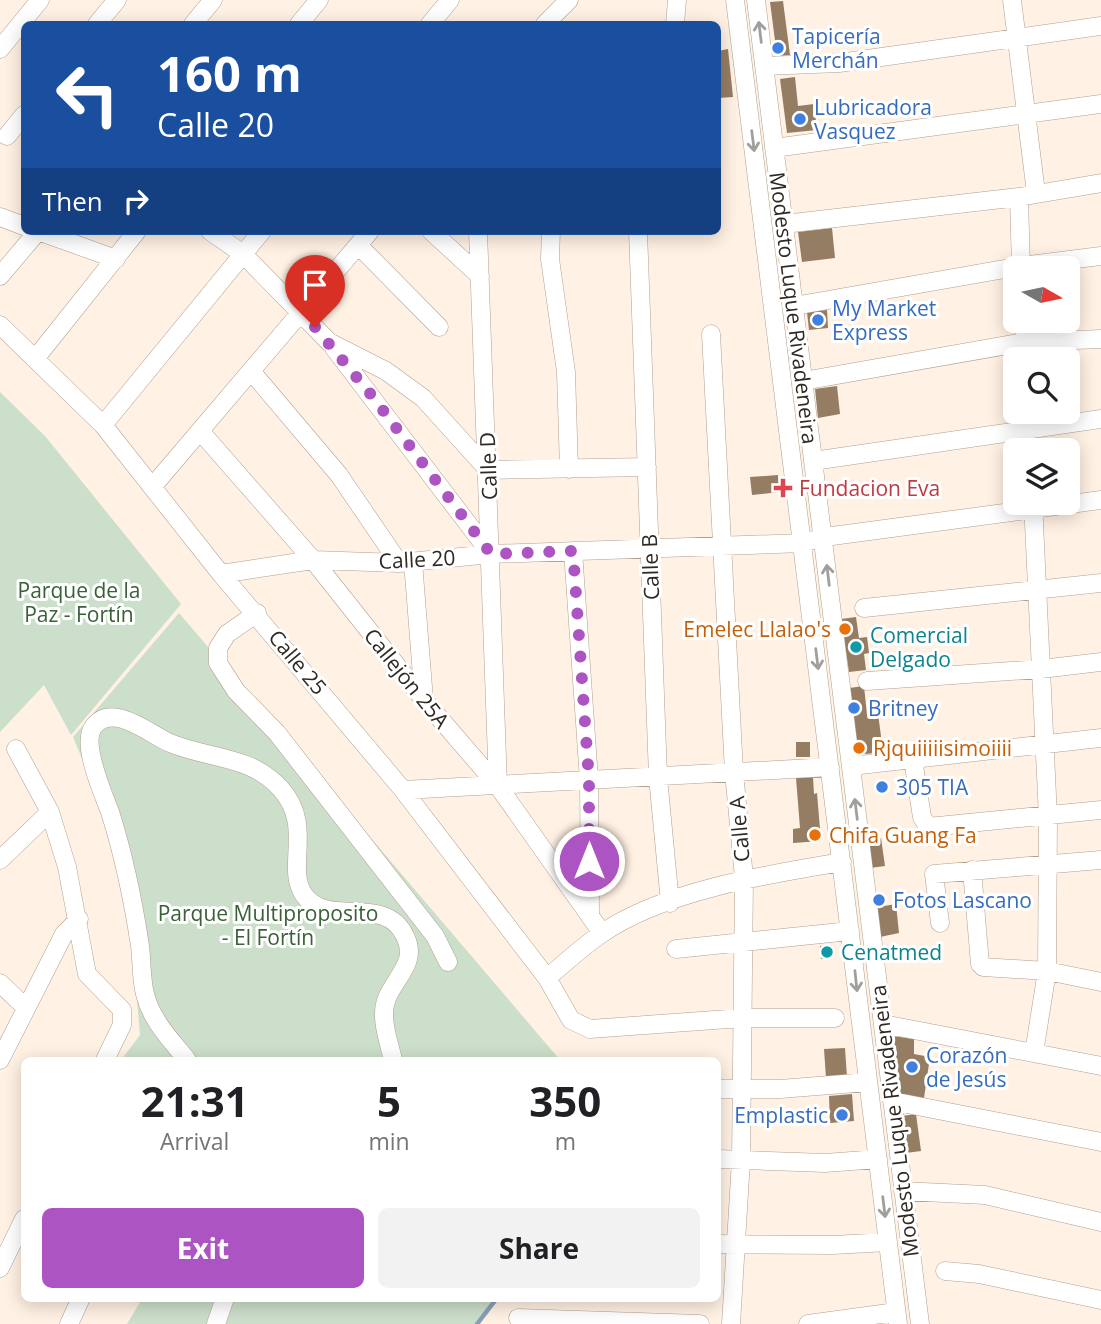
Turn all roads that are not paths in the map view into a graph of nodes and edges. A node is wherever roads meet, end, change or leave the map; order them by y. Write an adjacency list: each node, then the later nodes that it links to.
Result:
1 (40, 0): 11 (street)
2 (117, 0): 12 (street)
3 (213, 0): 13 (street)
4 (450, 0): 15 (street)
5 (569, 0): 16 (street)
6 (677, 0): 17 (street)
7 (735, 0): 22 (street, Modesto Luque Rivadeneira)
8 (756, 0): 23 (street, Modesto Luque Rivadeneira, one-way to 8)
9 (1012, 0): 20 (street)
10 (312, 2): 14 (street)
11 (23, 21)
12 (100, 21)
13 (196, 21)
14 (301, 21)
15 (432, 21)
16 (550, 21)
17 (675, 21)
18 (21, 23): 21 (street)
19 (1101, 26): 20 (street)
20 (1017, 39): 23 (street); 26 (street)
21 (0, 49)
22 (742, 54): 25 (street); 75 (street, Modesto Luque Rivadeneira, one-way to 75)
23 (764, 66): 25 (street, Modesto Luque Rivadeneira)
24 (1101, 104): 26 (street)
25 (769, 106): 29 (street, Modesto Luque Rivadeneira)
26 (1026, 115): 29 (street); 31 (street)
27 (21, 120): 28 (street)
28 (11, 137)
29 (774, 148): 33 (street, Modesto Luque Rivadeneira)
30 (1101, 183): 31 (street)
31 (1028, 195): 33 (street); 46 (street)
32 (0, 218): 34 (street)
33 (784, 224): 53 (street, Modesto Luque Rivadeneira)
34 (21, 225)
35 (35, 235): 51 (street)
36 (49, 235): 48 (street)
37 (134, 235): 48 (street)
38 (216, 235): 45 (street)
39 (259, 235): 45 (street)
40 (435, 235): 52 (street)
41 (478, 235): 52 (street, Calle D)
42 (551, 235): 73 (street)
43 (638, 235): 72 (street, Calle B)
44 (364, 238): 54 (street); 56 (street)
45 (243, 254): 54 (street); 67 (street)
46 (1022, 256)
47 (1101, 256): 49 (street)
48 (116, 259): 62 (street)
49 (1080, 259)
50 (1003, 270): 53 (street)
51 (0, 276)
52 (480, 276): 74 (street, Calle D)
53 (794, 306): 64 (street, Modesto Luque Rivadeneira)
54 (302, 312): 59 (street); 63 (street)
55 (0, 325): 62 (street, Calle 25)
56 (439, 327)
57 (710, 334): 84 (street, Calle A)
58 (1101, 340): 60 (street)
59 (329, 342): 74 (street); 87 (street)
60 (1048, 347)
61 (1003, 353): 64 (street)
62 (35, 359): 67 (street, Calle 25)
63 (251, 371): 69 (street); 89 (street)
64 (803, 381): 71 (street, Modesto Luque Rivadeneira)
65 (1101, 419): 68 (street)
66 (1030, 424): 68 (street)
67 (103, 425): 76 (street, Calle 25)
68 (1030, 430): 70 (street); 71 (street)
69 (200, 431): 76 (street); 88 (street, Callejón 25A)
70 (1030, 438)
71 (813, 461): 78 (street, Modesto Luque Rivadeneira)
72 (647, 467): 73 (street); 85 (street, Calle B)
73 (569, 469): 74 (street)
74 (488, 470): 87 (street, Calle D)
75 (795, 474): 78 (street); 83 (street, Modesto Luque Rivadeneira)
76 (153, 486): 90 (street, Calle 25)
77 (1101, 500): 79 (street, Calle 20)
78 (818, 502): 82 (street, Modesto Luque Rivadeneira)
79 (1080, 502)
80 (1003, 510): 82 (street, Calle 20)
81 (1034, 515): 92 (street)
82 (827, 536): 83 (street, Calle 20); 96 (street, Modesto Luque Rivadeneira, one-way to 82)
83 (803, 543): 84 (street, Calle 20); 95 (street, Modesto Luque Rivadeneira)
84 (724, 545): 85 (street, Calle 20); 107 (street, Calle A)
85 (649, 548): 86 (street, Calle 20); 108 (street, Calle B)
86 (573, 551): 87 (street, Calle 20); 109 (street)
87 (491, 554): 89 (street, Calle 20); 110 (street, Calle D)
88 (313, 560): 89 (street, Calle 20); 90 (street, Calle 20); 100 (street, Callejón 25A)
89 (406, 563): 100 (street)
90 (221, 574): 94 (street, Calle 25)
91 (1101, 583): 92 (street)
92 (1037, 590): 93 (street); 98 (street)
93 (864, 608)
94 (257, 613): 111 (street, Calle 25); 129 (street)
95 (813, 631): 96 (street); 106 (street, Modesto Luque Rivadeneira, one-way to 106)
96 (837, 647): 105 (street, Modesto Luque Rivadeneira)
97 (1101, 662): 98 (street)
98 (1041, 669): 99 (street); 102 (street)
99 (867, 681)
100 (424, 700): 110 (street, Callejón 25A)
101 (1101, 738): 102 (street)
102 (1045, 744): 104 (street); 114 (street)
103 (16, 749): 113 (street)
104 (913, 759): 105 (street); 114 (street)
105 (851, 766): 137 (street, Modesto Luque Rivadeneira, one-way to 105)
106 (830, 767): 107 (street); 117 (street, Modesto Luque Rivadeneira)
107 (734, 772): 108 (street); 120 (street, Calle A)
108 (658, 777): 109 (street); 121 (street, Calle B)
109 (589, 780): 110 (street); 122 (street)
110 (498, 786): 111 (street); 122 (street, Callejón 25A)
111 (404, 790): 131 (street, Calle 25)
112 (1101, 810): 114 (street)
113 (50, 812): 115 (street); 123 (street)
114 (1048, 817): 118 (street)
115 (0, 860)
116 (1101, 860): 118 (street)
117 (842, 862): 120 (street); 125 (street, Modesto Luque Rivadeneira)
118 (1047, 864): 119 (street); 130 (street)
119 (972, 870): 124 (street); 130 (street)
120 (744, 878): 121 (street); 127 (street, Calle A)
121 (670, 903): 126 (street)
122 (590, 915): 126 (street, Callejón 25A)
123 (79, 919): 134 (street); 139 (street)
124 (940, 923)
125 (850, 931): 127 (street); 144 (street, Modesto Luque Rivadeneira, one-way to 144)
126 (602, 933): 131 (street)
127 (745, 943): 128 (street); 135 (street, Calle A)
128 (676, 949)
129 (448, 962)
130 (1046, 971): 132 (street); 138 (street)
131 (547, 978): 135 (street, Calle 25)
132 (1101, 982)
133 (0, 983): 134 (street)
134 (26, 1007): 142 (street)
135 (742, 1018): 136 (street); 146 (street, Calle A)
136 (835, 1018)
137 (883, 1024): 138 (street); 147 (street, Modesto Luque Rivadeneira)
138 (1034, 1053): 143 (street)
139 (106, 1057)
140 (185, 1057): 141 (street)
141 (392, 1057)
142 (0, 1060)
143 (1101, 1066)
144 (868, 1082): 146 (street); 150 (street, Modesto Luque Rivadeneira)
145 (721, 1089): 146 (street)
146 (740, 1089): 151 (street, Calle A)
147 (892, 1101): 148 (street); 152 (street, Modesto Luque Rivadeneira)
148 (1101, 1142)
149 (721, 1159): 151 (street)
150 (878, 1159): 151 (street); 155 (street, Modesto Luque Rivadeneira, one-way to 155)
151 (741, 1160): 156 (street, Calle A)
152 (903, 1191): 153 (street); 169 (street, Modesto Luque Rivadeneira)
153 (1101, 1222)
154 (21, 1225): 157 (street)
155 (888, 1242): 156 (street); 163 (street, Modesto Luque Rivadeneira)
156 (726, 1244): 167 (street, Calle A)
157 (0, 1268)
158 (945, 1271): 159 (street)
159 (1101, 1300)
160 (79, 1302): 164 (street)
161 (224, 1302): 165 (street)
162 (518, 1318): 166 (street)
163 (897, 1318): 168 (street)
164 (69, 1324)
165 (216, 1324)
166 (700, 1324)
167 (731, 1324)
168 (808, 1324)
169 (920, 1324)

